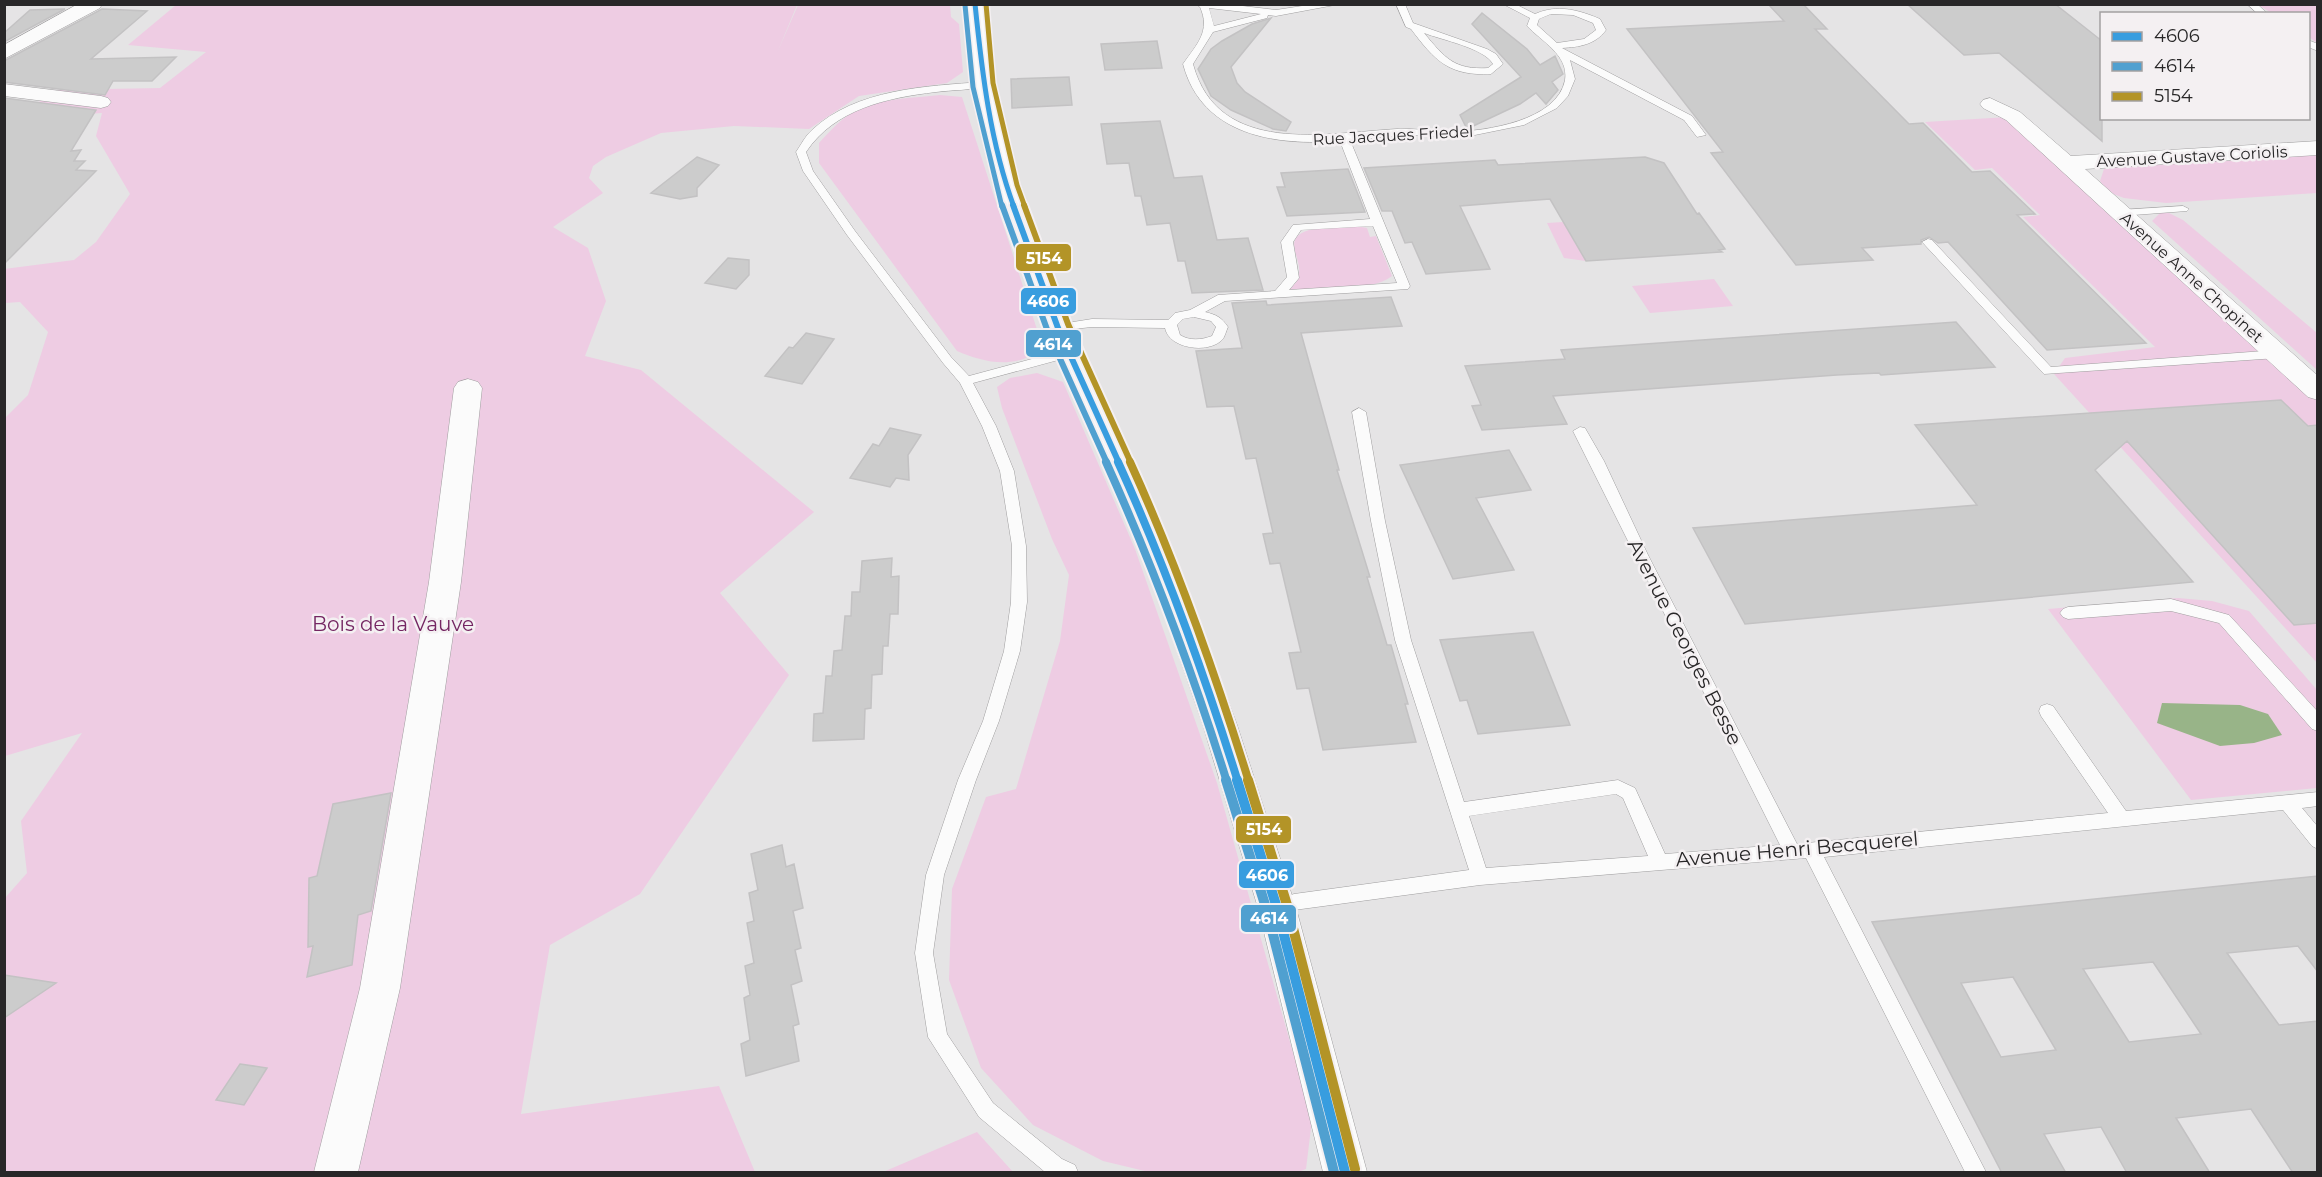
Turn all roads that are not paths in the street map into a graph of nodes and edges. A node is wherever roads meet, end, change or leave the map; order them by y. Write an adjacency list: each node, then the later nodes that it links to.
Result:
1 (93, 4): 12 (street)
2 (975, 4): 13 (street)
3 (1336, 4): 7 (lane)
4 (1400, 4): 9 (lane)
5 (1507, 4): 8 (lane)
6 (1202, 5): 7 (lane); 10 (lane)
7 (1276, 13): 10 (lane)
8 (1535, 17): 11 (lane); 11 (lane)
9 (1416, 29): 9 (lane)
10 (1211, 30): 18 (lane, Rue Jacques Friedel)
11 (1558, 49): 17 (lane); 18 (lane, Rue Jacques Friedel)
12 (4, 53)
13 (983, 85): 28 (street); 30 (lane)
14 (4, 90): 15 (street)
15 (101, 102)
16 (1990, 104): 20 (street, Avenue Anne Chopinet)
17 (1701, 135)
18 (1344, 137): 23 (lane)
19 (2318, 148): 20 (street, Avenue Gustave Coriolis)
20 (2066, 163): 22 (street, Avenue Anne Chopinet)
21 (2183, 209): 22 (lane)
22 (2121, 213): 29 (street, Avenue Anne Chopinet)
23 (1377, 222): 25 (lane); 25 (lane)
24 (1928, 242): 29 (lane)
25 (1278, 294): 26 (lane)
26 (1194, 313): 27 (lane); 27 (lane)
27 (1171, 324): 28 (lane)
28 (1063, 341): 30 (lane); 47 (street)
29 (2277, 354): 32 (street, Avenue Anne Chopinet)
30 (966, 381): 49 (lane)
31 (468, 388): 48 (street)
32 (2318, 391)
33 (1359, 412): 40 (lane)
34 (1580, 431): 44 (lane, Avenue Georges Besse)
35 (2068, 613): 37 (lane)
36 (2047, 711): 41 (lane)
37 (2318, 724)
38 (2318, 799): 39 (lane, Avenue Henri Becquerel)
39 (2287, 802): 41 (lane, Avenue Henri Becquerel); 42 (lane)
40 (1458, 810): 45 (lane); 46 (lane)
41 (2121, 818): 43 (lane, Avenue Henri Becquerel)
42 (2318, 841)
43 (1811, 850): 44 (lane, Avenue Henri Becquerel); 51 (lane)
44 (1792, 852): 45 (lane, Avenue Henri Becquerel)
45 (1659, 861): 46 (lane, Avenue Henri Becquerel)
46 (1480, 877): 47 (lane, Avenue Henri Becquerel)
47 (1277, 908): 50 (street)
48 (336, 1173)
49 (1068, 1173)
50 (1345, 1173)
51 (1976, 1173)

